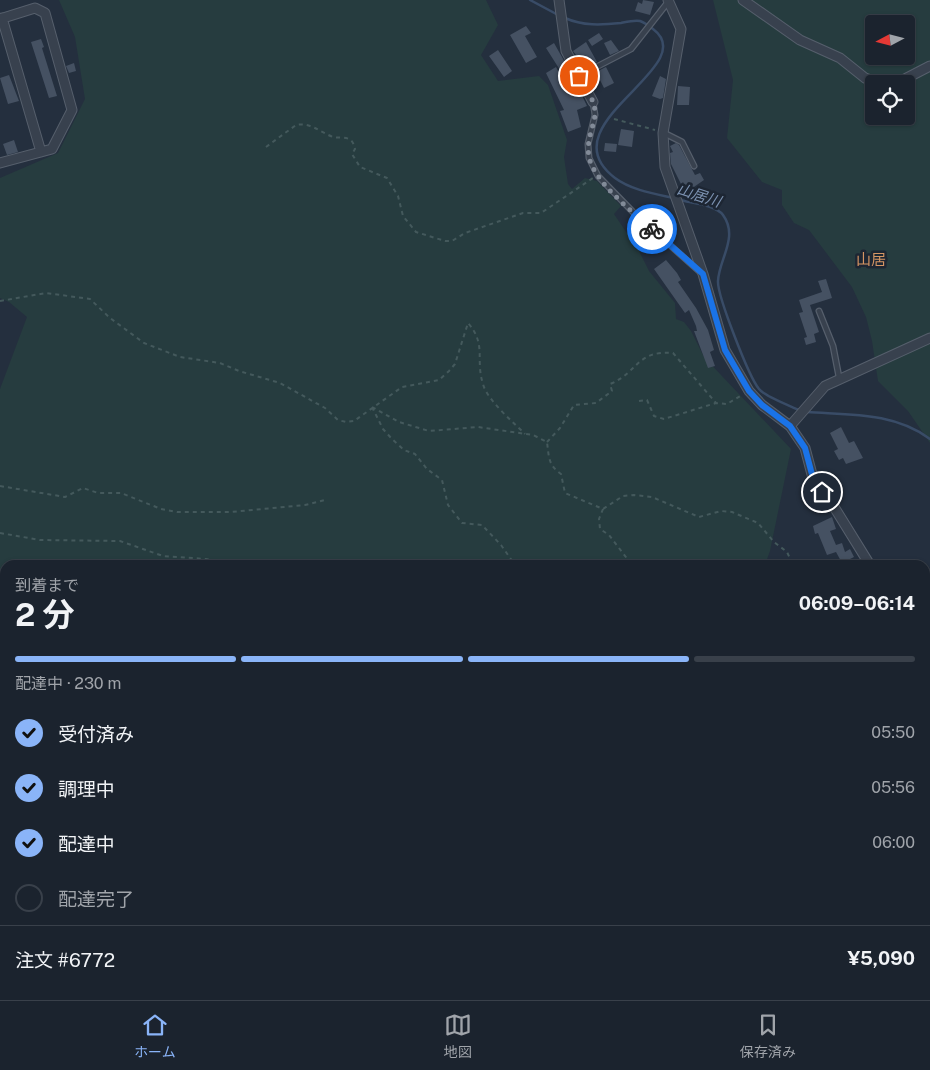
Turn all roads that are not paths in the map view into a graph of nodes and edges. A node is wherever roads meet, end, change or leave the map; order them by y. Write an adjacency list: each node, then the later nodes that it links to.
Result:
1 (559, 0): 6 (street)
2 (668, 0): 6 (lane); 8 (street)
3 (743, 0): 5 (street)
4 (1, 18): 9 (street); 9 (street)
5 (930, 66)
6 (579, 76): 7 (street)
7 (593, 102): 13 (lane)
8 (663, 133): 12 (lane); 13 (street)
9 (41, 152): 11 (street)
10 (0, 153): 11 (street)
11 (1, 163)
12 (694, 166)
13 (703, 274): 17 (street)
14 (819, 311): 16 (lane)
15 (930, 338): 16 (street)
16 (839, 377): 17 (street)
17 (790, 426): 18 (street)
18 (867, 560)

